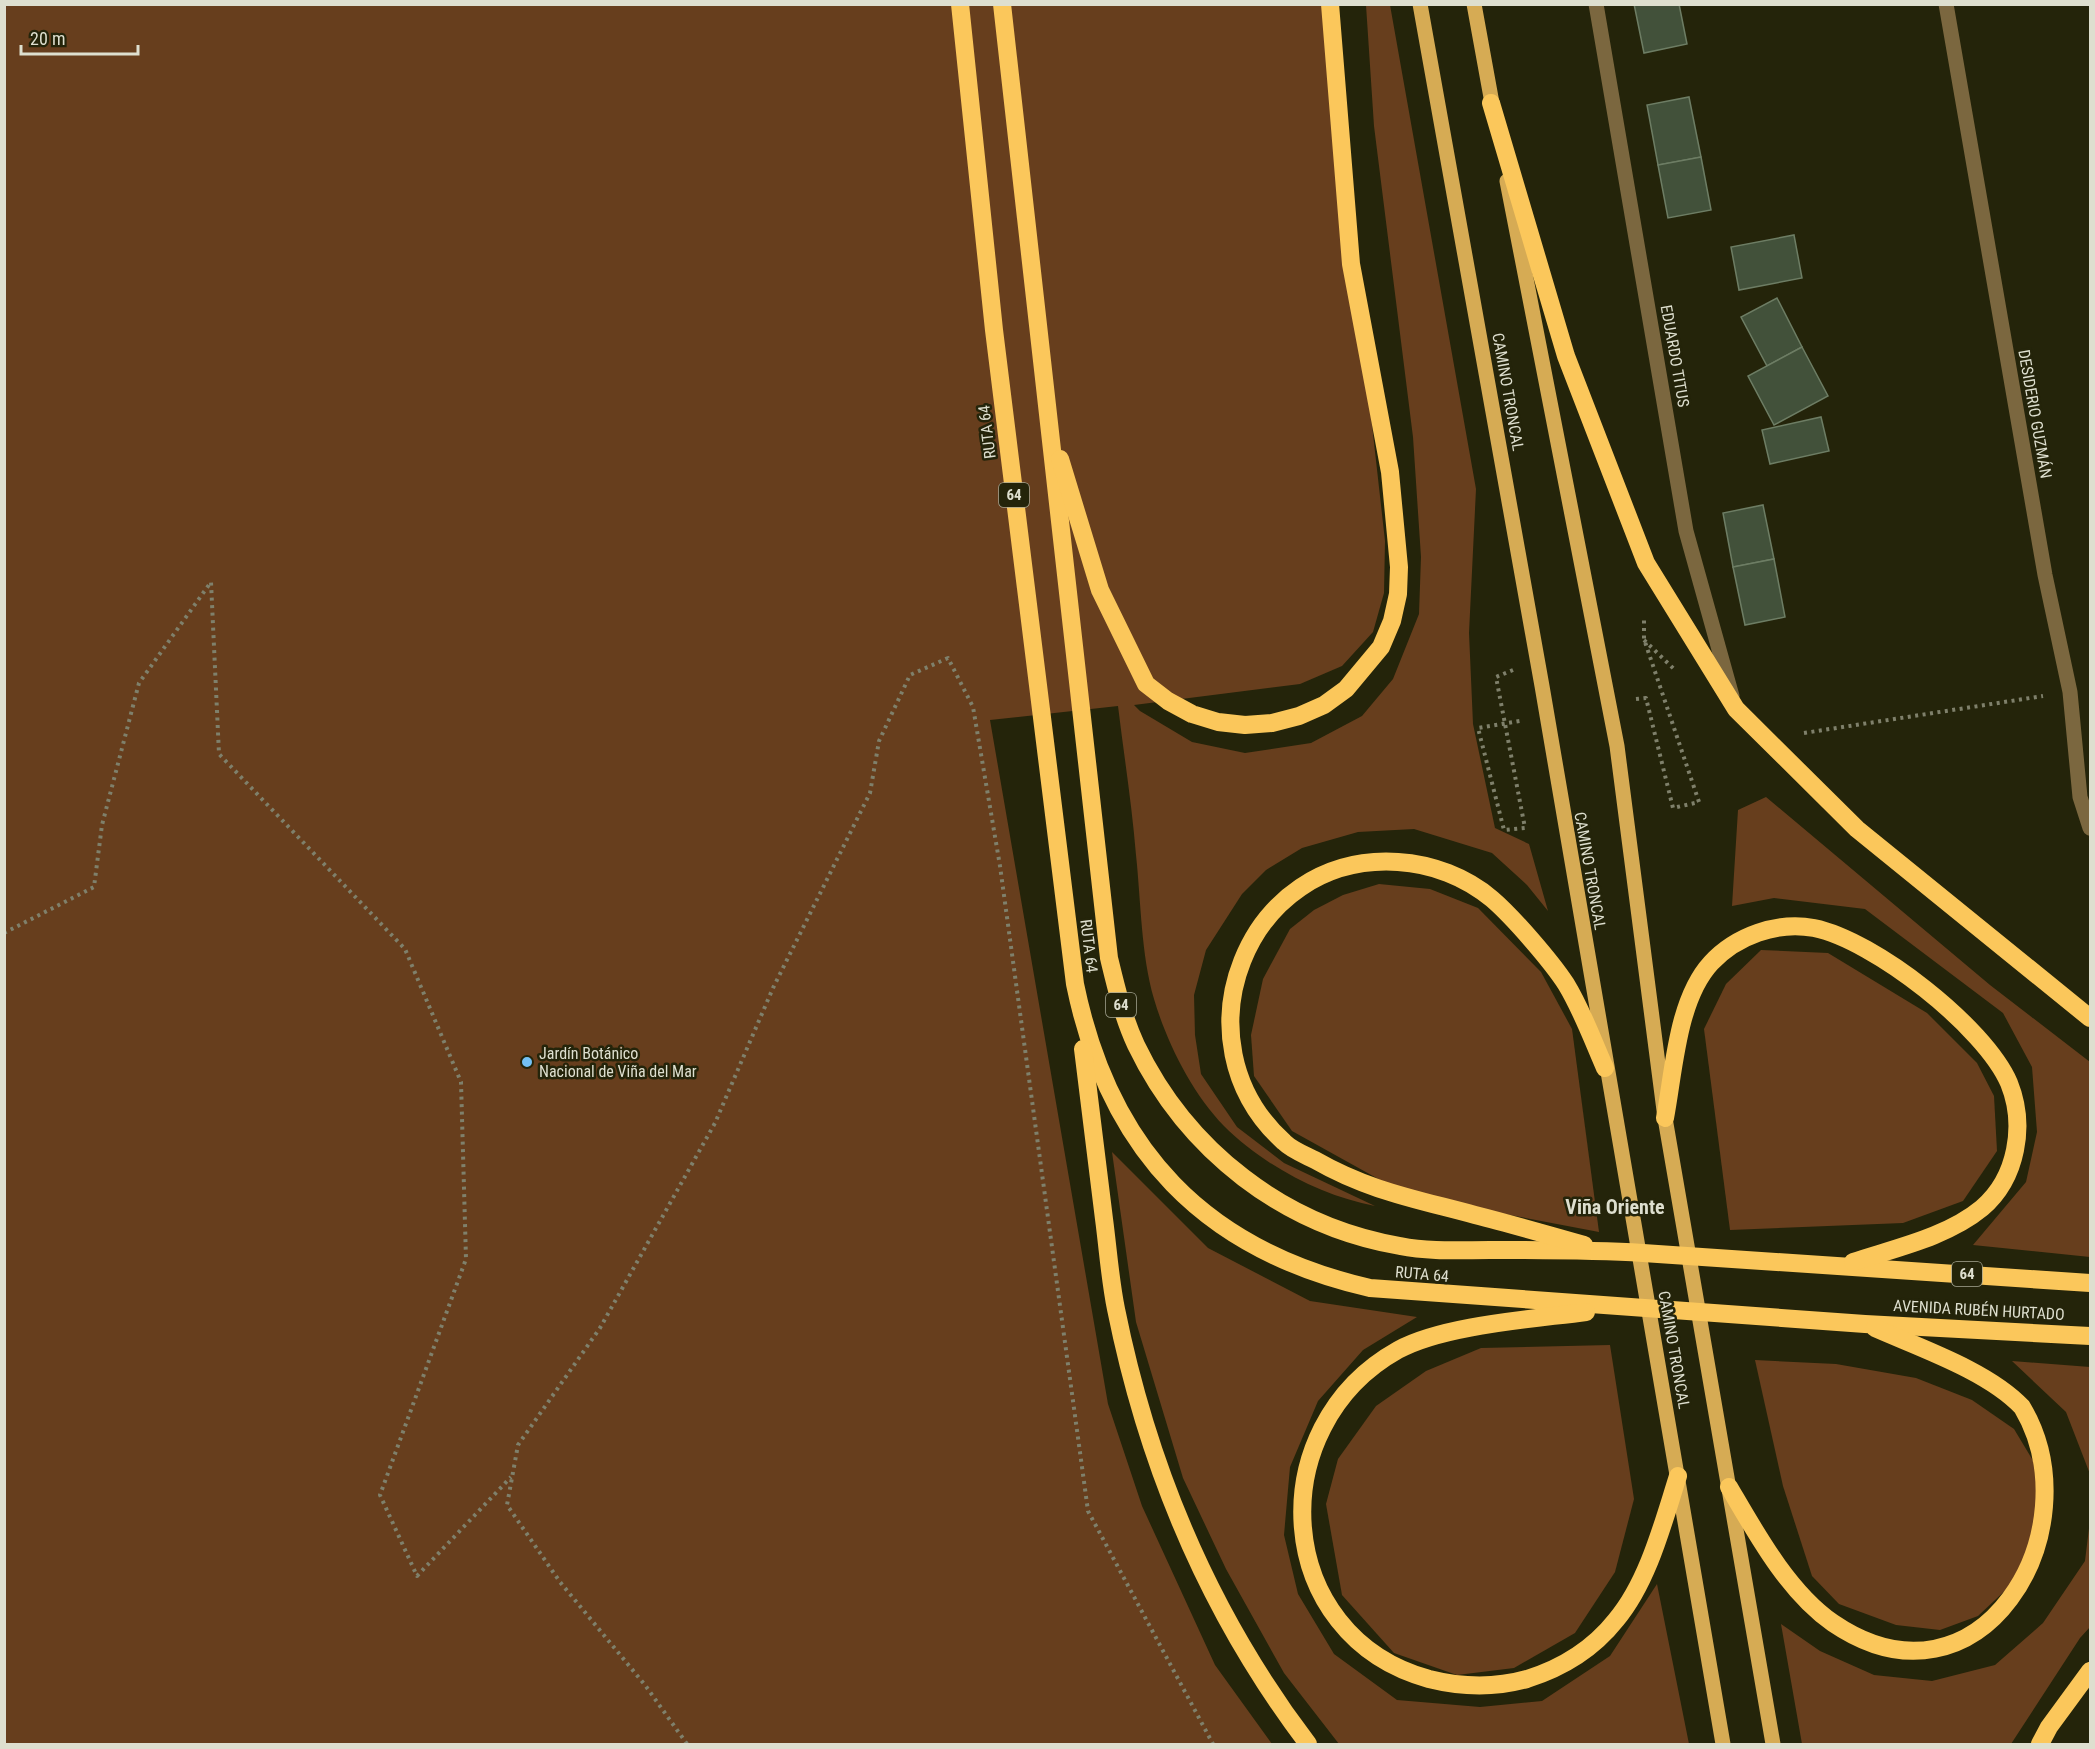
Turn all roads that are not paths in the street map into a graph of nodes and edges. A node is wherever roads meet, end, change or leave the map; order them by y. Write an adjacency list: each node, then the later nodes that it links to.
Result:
1 (960, 4): 12 (highway, RUTA 64 / 64)
2 (1002, 4): 9 (highway, RUTA 64 / 64)
3 (1330, 4): 9 (highway)
4 (1420, 4): 14 (main road, CAMINO TRONCAL)
5 (1474, 4): 8 (main road, CAMINO TRONCAL)
6 (1596, 4): 10 (street, EDUARDO TITUS)
7 (1946, 4): 11 (street, DESIDERIO GUZMÁN)
8 (1491, 103): 10 (highway); 15 (main road, CAMINO TRONCAL)
9 (1047, 416): 16 (highway, RUTA 64 / 64)
10 (1736, 709): 13 (highway)
11 (2091, 828)
12 (1074, 984): 19 (highway, RUTA 64 / 64); 27 (highway)
13 (2091, 1018)
14 (1605, 1068): 16 (highway); 22 (main road, CAMINO TRONCAL)
15 (1665, 1118): 17 (highway); 23 (main road, CAMINO TRONCAL)
16 (1606, 1251): 17 (highway, RUTA 64 / 64)
17 (1844, 1266): 18 (highway, AVENIDA RUBÉN HURTADO / 64)
18 (2091, 1283)
19 (1620, 1306): 20 (highway, RUTA 64 / 64); 22 (highway)
20 (1865, 1324): 21 (highway, AVENIDA RUBÉN HURTADO / 64); 24 (highway)
21 (2091, 1336)
22 (1678, 1476): 28 (main road, CAMINO TRONCAL)
23 (1729, 1487): 25 (highway); 29 (main road, CAMINO TRONCAL)
24 (2062, 1508)
25 (2037, 1587)
26 (2091, 1671): 30 (highway)
27 (1308, 1744)
28 (1723, 1744)
29 (1773, 1744)
30 (2040, 1744)

